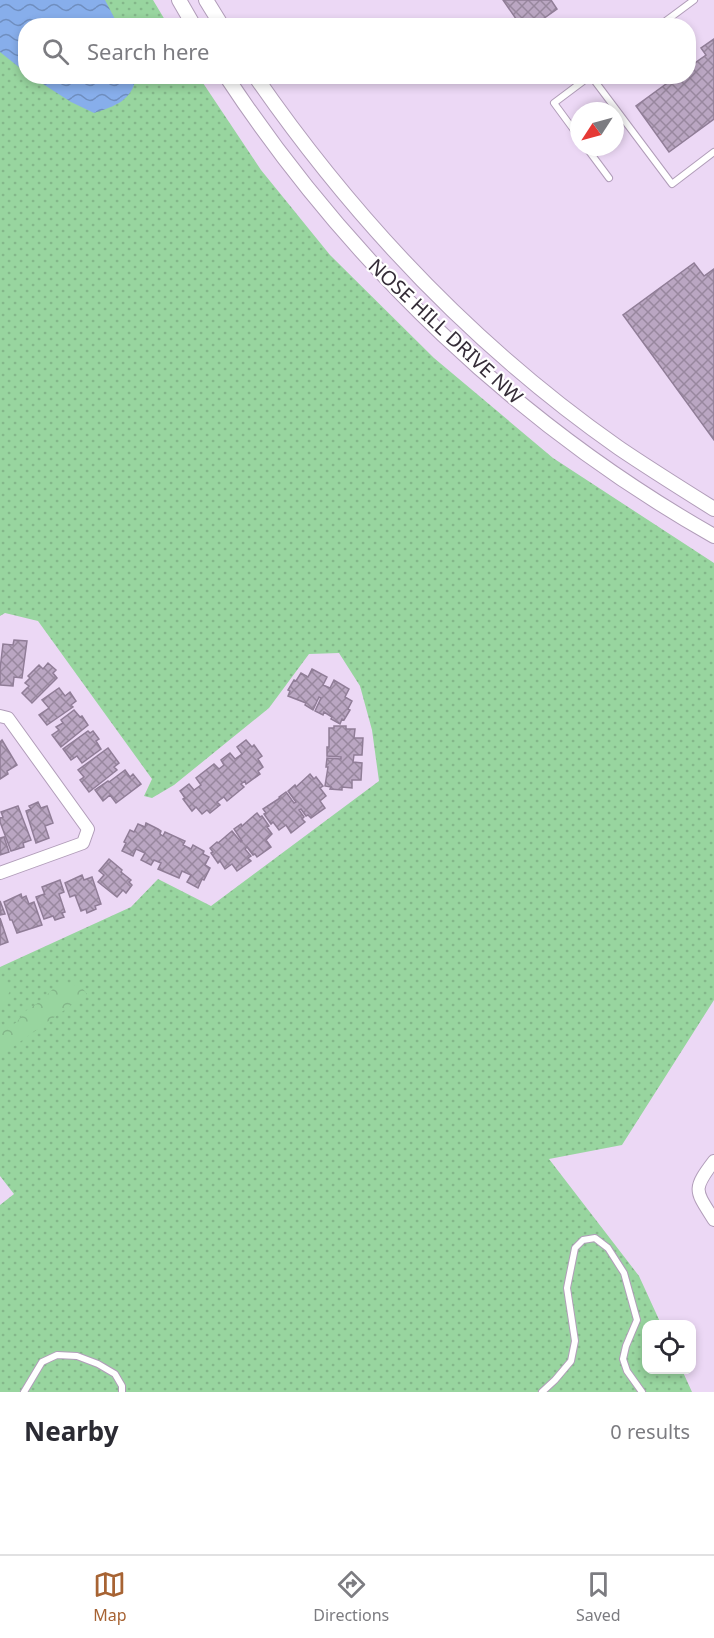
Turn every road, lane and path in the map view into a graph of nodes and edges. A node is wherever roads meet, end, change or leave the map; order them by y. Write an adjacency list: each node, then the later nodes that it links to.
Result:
1 (179, 0): 4 (street)
2 (206, 0): 5 (street)
3 (694, 0): 6 (lane)
4 (189, 18)
5 (217, 18)
6 (670, 18)
7 (232, 84): 16 (street, NOSE HILL DRIVE NW)
8 (260, 84): 15 (street, NOSE HILL DRIVE NW)
9 (580, 84): 11 (lane)
10 (597, 84): 12 (lane)
11 (570, 125)
12 (714, 152)
13 (593, 156): 14 (lane)
14 (609, 178)
15 (714, 509)
16 (714, 536)
17 (0, 716): 18 (street)
18 (0, 873)
19 (714, 1161): 20 (street)
20 (714, 1220)
21 (24, 1392): 22 (lane)
22 (122, 1392)
23 (542, 1392): 24 (lane)
24 (642, 1392)

